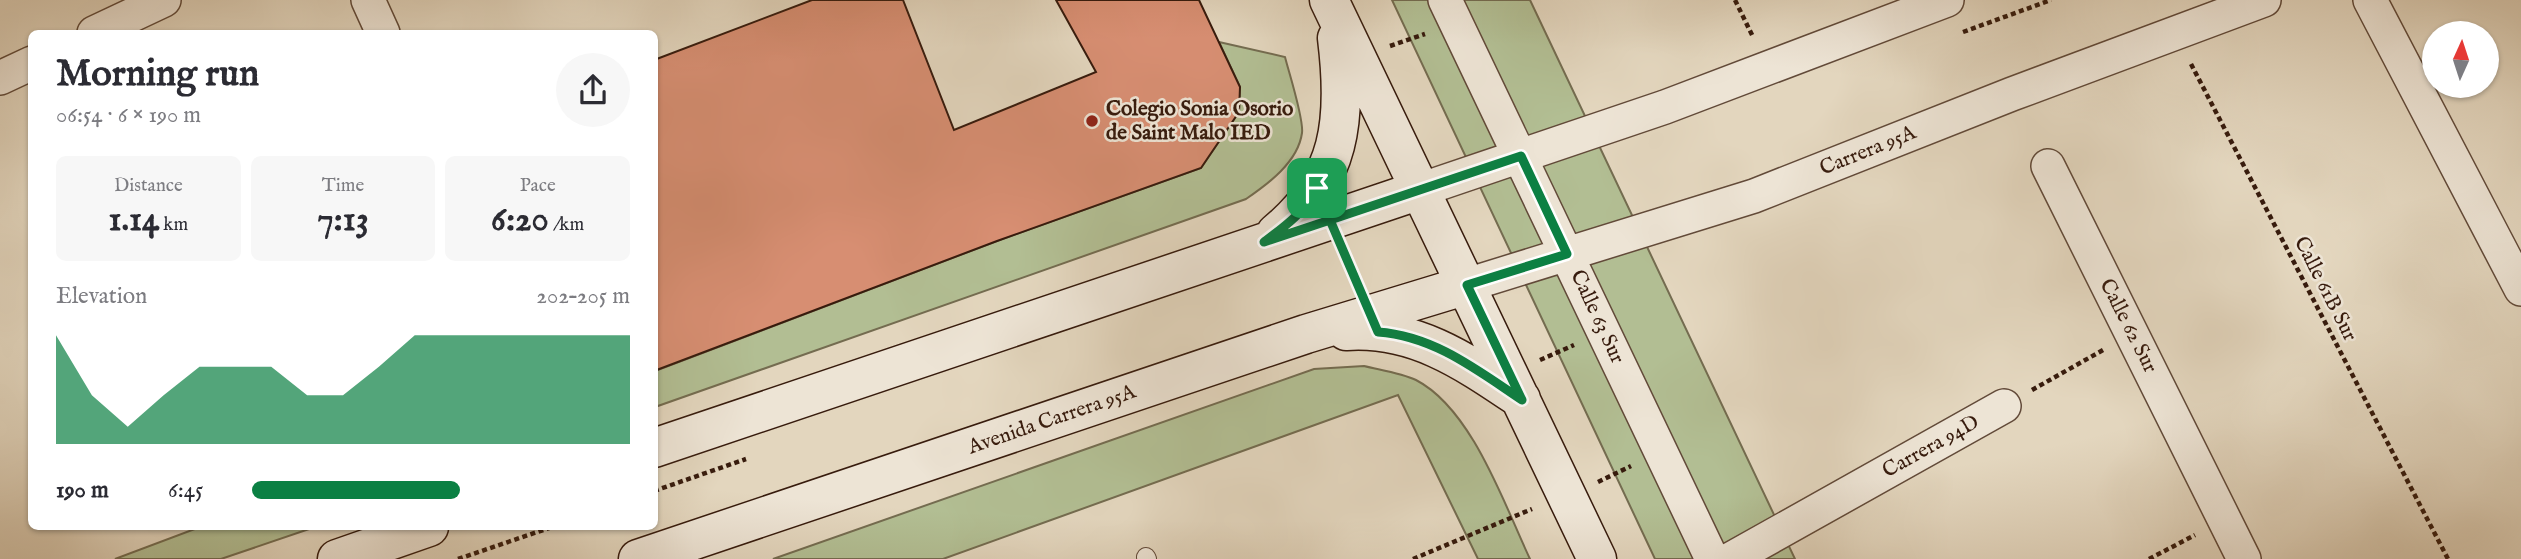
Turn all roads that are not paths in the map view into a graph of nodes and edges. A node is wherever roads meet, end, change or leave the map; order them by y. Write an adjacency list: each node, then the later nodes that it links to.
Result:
1 (164, 0): 8 (street)
2 (368, 0): 9 (street)
3 (1445, 0): 12 (street, Calle 63 Sur)
4 (1947, 0): 12 (street)
5 (2264, 0): 16 (street, Carrera 95A)
6 (2370, 0): 18 (street)
7 (1331, 6): 14 (main road); 15 (main road)
8 (100, 30)
9 (382, 30)
10 (28, 65): 11 (street)
11 (0, 78)
12 (1521, 156): 14 (street); 16 (street, Calle 63 Sur)
13 (2048, 166): 29 (street, Calle 62 Sur)
14 (1420, 190): 15 (main road); 17 (main road)
15 (1264, 242): 22 (main road)
16 (1567, 254): 17 (street, Carrera 95A); 27 (street, Calle 63 Sur)
17 (1467, 285): 19 (main road, Avenida Carrera 95A); 20 (main road)
18 (2521, 289)
19 (1306, 334): 20 (main road); 25 (main road, Avenida Carrera 95A)
20 (1522, 400): 26 (main road)
21 (2004, 406): 28 (street, Carrera 94D)
22 (658, 448)
23 (420, 530): 24 (main road)
24 (337, 559)
25 (638, 559)
26 (1597, 559)
27 (1712, 559)
28 (1731, 559)
29 (2244, 559)

